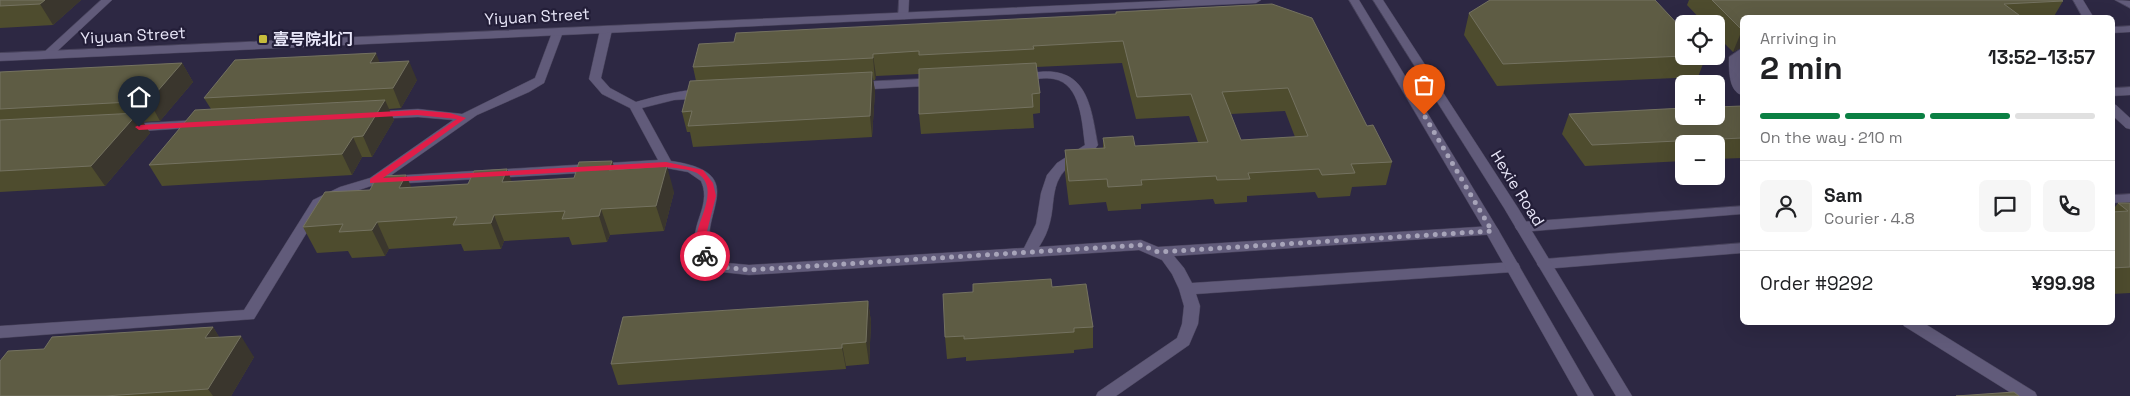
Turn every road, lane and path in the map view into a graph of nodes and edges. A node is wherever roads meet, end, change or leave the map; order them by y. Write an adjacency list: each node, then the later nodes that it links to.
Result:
1 (106, 0): 16 (street)
2 (904, 0): 10 (street)
3 (1256, 0): 10 (street, Yiyuan Street)
4 (1354, 0): 38 (street)
5 (1378, 0): 37 (street, Hexie Road)
6 (2078, 0): 9 (street)
7 (2120, 0): 8 (street)
8 (2130, 5)
9 (2087, 15)
10 (904, 16): 12 (street, Yiyuan Street)
11 (2130, 29): 13 (street)
12 (606, 30): 14 (street, Yiyuan Street); 25 (street)
13 (2115, 30)
14 (558, 32): 16 (street, Yiyuan Street); 28 (street)
15 (1740, 53): 20 (street)
16 (47, 55): 17 (street, Yiyuan Street)
17 (0, 57)
18 (1008, 78): 40 (street)
19 (949, 81): 21 (street)
20 (1740, 86)
21 (841, 87)
22 (2130, 91): 23 (street)
23 (2115, 92)
24 (723, 93): 25 (street)
25 (635, 106): 32 (street)
26 (2115, 111): 30 (street)
27 (358, 116): 28 (street)
28 (463, 118): 33 (street)
29 (208, 124): 31 (street)
30 (2130, 125)
31 (119, 128)
32 (666, 164): 33 (street); 40 (street)
33 (373, 181): 46 (street)
34 (2130, 198): 35 (street)
35 (2115, 199)
36 (1740, 210): 37 (street)
37 (1522, 227): 42 (street, Hexie Road)
38 (1492, 231): 41 (street); 43 (street)
39 (1740, 248): 42 (street)
40 (1029, 252): 41 (street)
41 (1158, 252): 44 (street)
42 (1544, 264): 49 (street, Hexie Road)
43 (1513, 267): 44 (street); 48 (street)
44 (1187, 288): 47 (street)
45 (1914, 325): 50 (street)
46 (0, 332)
47 (1104, 396)
48 (1586, 396)
49 (1624, 396)
50 (2029, 396)

